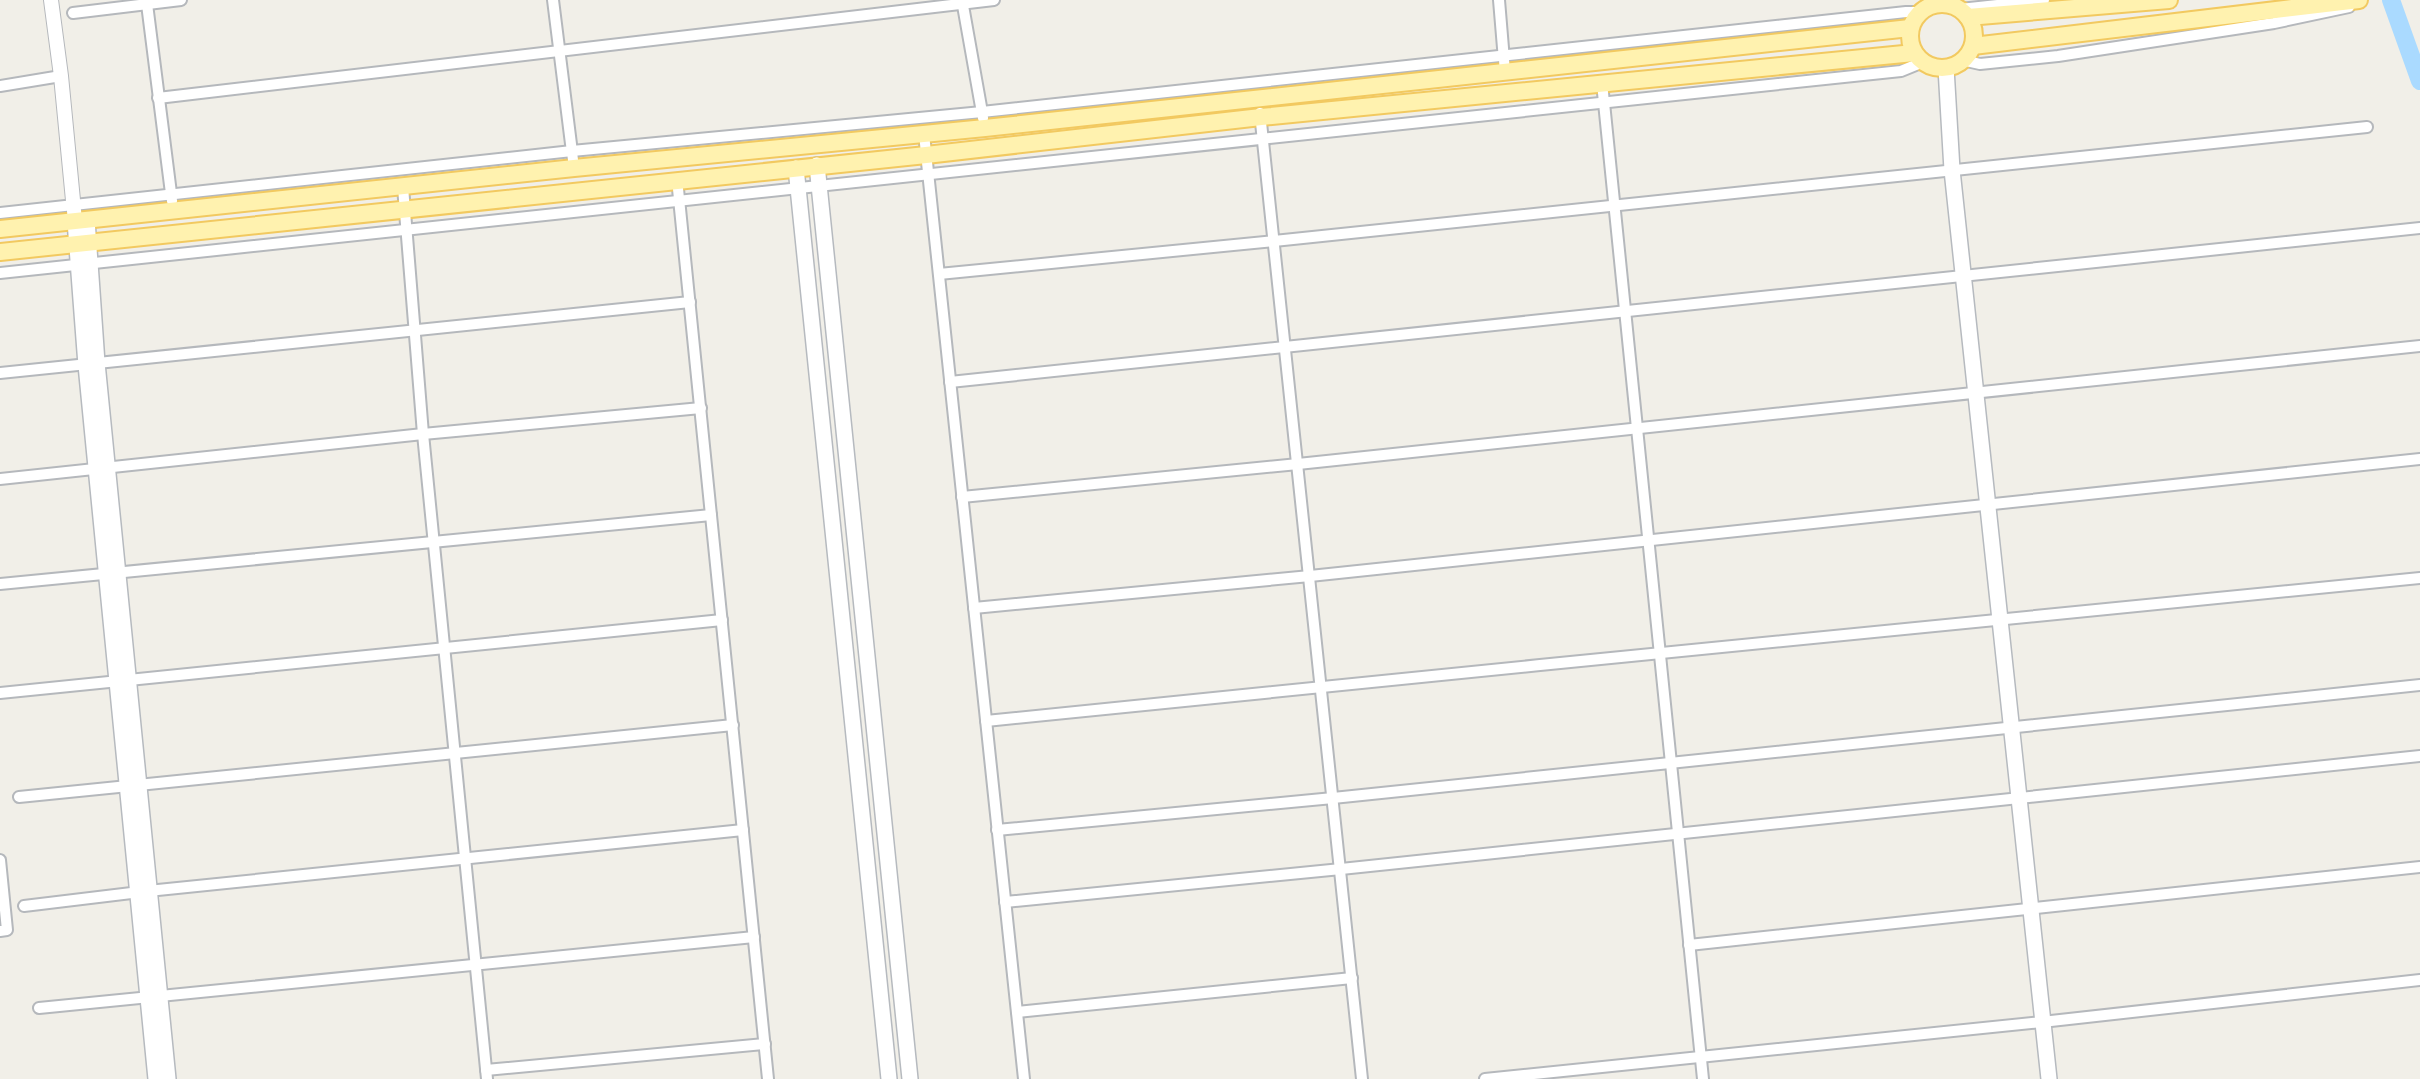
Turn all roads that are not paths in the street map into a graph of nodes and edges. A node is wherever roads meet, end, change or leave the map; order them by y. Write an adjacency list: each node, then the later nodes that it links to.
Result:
1 (51, 0): 24 (street)
2 (181, 0): 12 (street)
3 (553, 0): 18 (street)
4 (994, 0): 10 (street)
5 (1499, 0): 19 (street)
6 (2044, 0): 15 (street)
7 (2169, 0): 15 (main road)
8 (2354, 0): 9 (main road); 17 (main road); 21 (street)
9 (2359, 0)
10 (963, 2): 18 (street); 31 (street)
11 (1936, 2): 13 (main road); 15 (main road)
12 (147, 4): 14 (street); 27 (street)
13 (1920, 12): 16 (main road); 19 (street)
14 (73, 13)
15 (1964, 13): 17 (main road)
16 (1910, 28): 20 (main road); 23 (main road)
17 (1972, 46): 21 (main road)
18 (559, 51): 27 (street); 35 (street)
19 (1503, 55): 23 (street); 31 (street)
20 (1918, 57): 22 (main road); 25 (main road); 29 (street)
21 (1962, 60): 22 (main road)
22 (1946, 68): 40 (main road)
23 (1504, 72): 28 (main road)
24 (61, 76): 26 (street); 51 (street)
25 (1602, 83): 29 (street); 30 (main road)
26 (0, 86)
27 (158, 98): 47 (street)
28 (1258, 98): 30 (street); 31 (main road)
29 (1604, 103): 34 (street); 48 (street)
30 (1261, 117): 34 (street); 36 (main road)
31 (983, 120): 33 (main road); 35 (street)
32 (2367, 127): 40 (street)
33 (924, 134): 36 (street); 38 (main road)
34 (1263, 138): 41 (street); 55 (street)
35 (572, 151): 38 (street); 47 (street)
36 (926, 154): 37 (main road); 41 (street)
37 (817, 165): 39 (main road); 43 (main road)
38 (574, 168): 44 (main road)
39 (796, 168): 42 (main road); 45 (main road)
40 (1952, 170): 48 (street); 61 (main road)
41 (928, 173): 43 (street); 60 (street)
42 (678, 179): 46 (street); 49 (main road)
43 (819, 185): 45 (street); 134 (main road)
44 (403, 187): 47 (main road); 49 (street)
45 (798, 188): 46 (street); 133 (main road)
46 (680, 200): 54 (street); 62 (street)
47 (172, 203): 51 (main road)
48 (1614, 206): 55 (street); 63 (street)
49 (403, 209): 54 (street); 56 (main road)
50 (0, 213): 51 (street)
51 (78, 215): 53 (main road); 56 (main road)
52 (2420, 228): 61 (street)
53 (0, 229)
54 (406, 230): 58 (street); 64 (street)
55 (1274, 241): 60 (street); 66 (street)
56 (82, 243): 57 (main road); 58 (main road)
57 (0, 252)
58 (84, 264): 59 (street); 67 (main road)
59 (0, 273)
60 (939, 274): 69 (street)
61 (1964, 276): 63 (street); 70 (main road)
62 (690, 302): 64 (street); 71 (street)
63 (1625, 312): 66 (street); 72 (street)
64 (416, 330): 67 (street); 73 (street)
65 (2420, 346): 70 (street)
66 (1286, 349): 69 (street); 75 (street)
67 (91, 364): 68 (street); 76 (main road)
68 (0, 373)
69 (950, 382): 78 (street)
70 (1976, 392): 72 (street); 79 (main road)
71 (700, 408): 73 (street); 80 (street)
72 (1637, 428): 75 (street); 81 (street)
73 (423, 434): 76 (street); 82 (street)
74 (2420, 459): 79 (street)
75 (1298, 464): 78 (street); 84 (street)
76 (102, 468): 77 (street); 83 (main road)
77 (0, 479)
78 (962, 497): 87 (street)
79 (1988, 505): 81 (street); 88 (main road)
80 (711, 515): 82 (street); 89 (street)
81 (1648, 539): 84 (street); 91 (street)
82 (434, 542): 83 (street); 90 (street)
83 (112, 574): 86 (street); 92 (main road)
84 (1310, 576): 87 (street); 94 (street)
85 (2420, 578): 88 (street)
86 (0, 584)
87 (974, 608): 96 (street)
88 (1999, 617): 91 (street); 98 (main road)
89 (722, 620): 90 (street); 97 (street)
90 (444, 647): 92 (street); 99 (street)
91 (1660, 654): 94 (street); 101 (street)
92 (122, 680): 95 (street); 102 (main road)
93 (2420, 685): 98 (street)
94 (1322, 688): 96 (street); 105 (street)
95 (0, 693)
96 (986, 721): 107 (street)
97 (733, 725): 99 (street); 106 (street)
98 (2011, 728): 101 (street); 104 (main road)
99 (455, 753): 102 (street); 109 (street)
100 (2420, 756): 104 (street)
101 (1671, 762): 105 (street); 108 (street)
102 (132, 785): 103 (street); 113 (main road)
103 (19, 797)
104 (2018, 797): 108 (street); 116 (main road)
105 (1334, 798): 107 (street); 112 (street)
106 (743, 830): 109 (street); 118 (street)
107 (997, 830): 114 (street)
108 (1678, 834): 112 (street); 119 (street)
109 (465, 859): 113 (street); 120 (street)
110 (0, 860): 117 (street)
111 (2420, 867): 116 (street)
112 (1341, 869): 114 (street); 121 (street)
113 (143, 891): 115 (street); 123 (main road)
114 (1005, 902): 125 (street)
115 (24, 906)
116 (2030, 909): 119 (street); 126 (main road)
117 (0, 931)
118 (754, 937): 120 (street); 127 (street)
119 (1689, 945): 128 (street)
120 (476, 964): 123 (street); 129 (street)
121 (1352, 978): 125 (street); 136 (street)
122 (2420, 980): 126 (street)
123 (153, 998): 124 (street); 130 (main road); 131 (main road)
124 (39, 1008)
125 (1017, 1012): 135 (street)
126 (2042, 1022): 128 (street); 139 (main road)
127 (765, 1044): 129 (street); 132 (street)
128 (1700, 1057): 137 (street); 138 (street)
129 (486, 1075)
130 (156, 1079)
131 (168, 1079)
132 (768, 1079)
133 (890, 1079)
134 (910, 1079)
135 (1024, 1079)
136 (1362, 1079)
137 (1485, 1079)
138 (1703, 1079)
139 (2049, 1079)

